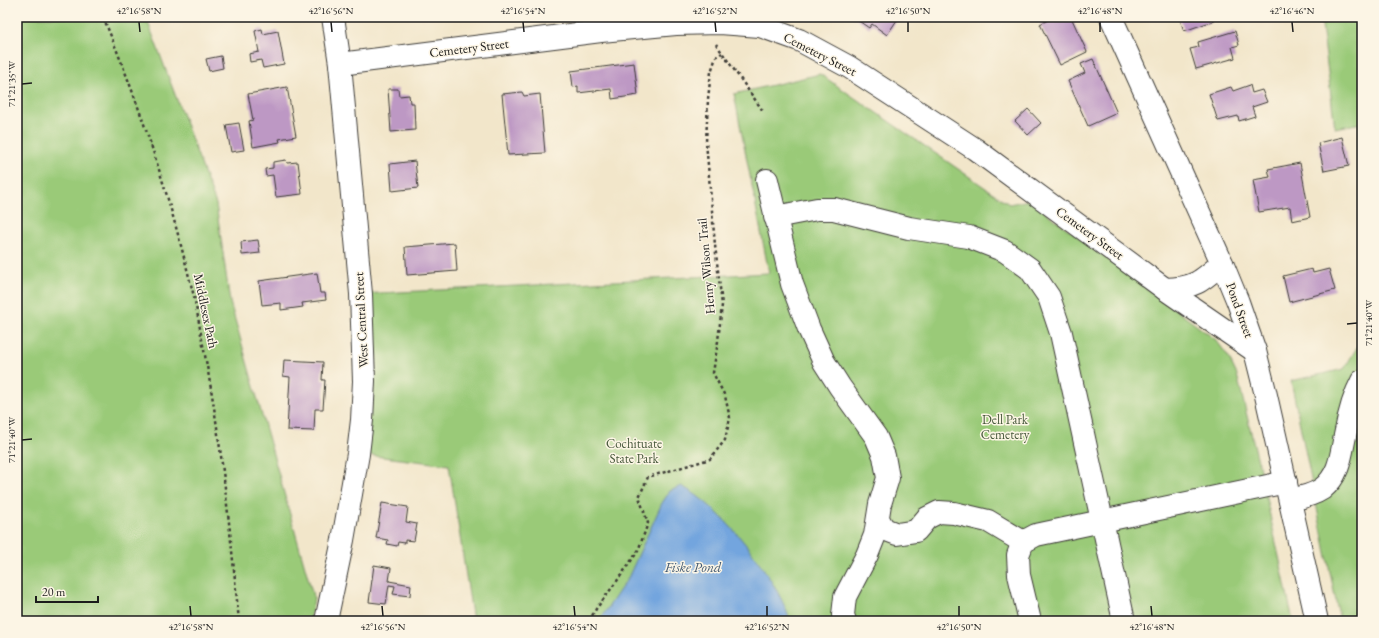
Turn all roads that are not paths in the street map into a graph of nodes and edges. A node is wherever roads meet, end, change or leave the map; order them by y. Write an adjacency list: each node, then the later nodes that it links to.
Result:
1 (333, 17): 4 (street, West Central Street)
2 (1110, 17): 7 (street, Pond Street)
3 (599, 24): 4 (street, Cemetery Street); 8 (street, Cemetery Street)
4 (340, 64): 15 (street, West Central Street)
5 (767, 180): 6 (street)
6 (775, 217): 12 (street); 13 (street)
7 (1222, 263): 8 (street); 9 (street, Pond Street)
8 (1165, 289): 9 (street, Cemetery Street)
9 (1255, 351): 11 (street, Pond Street)
10 (1362, 380): 11 (street)
11 (1288, 491): 13 (street); 19 (street, Pond Street)
12 (878, 518): 14 (street); 16 (street)
13 (1102, 521): 14 (street); 18 (street)
14 (1023, 542): 17 (street)
15 (326, 621)
16 (845, 621)
17 (1030, 621)
18 (1124, 621)
19 (1317, 621)

